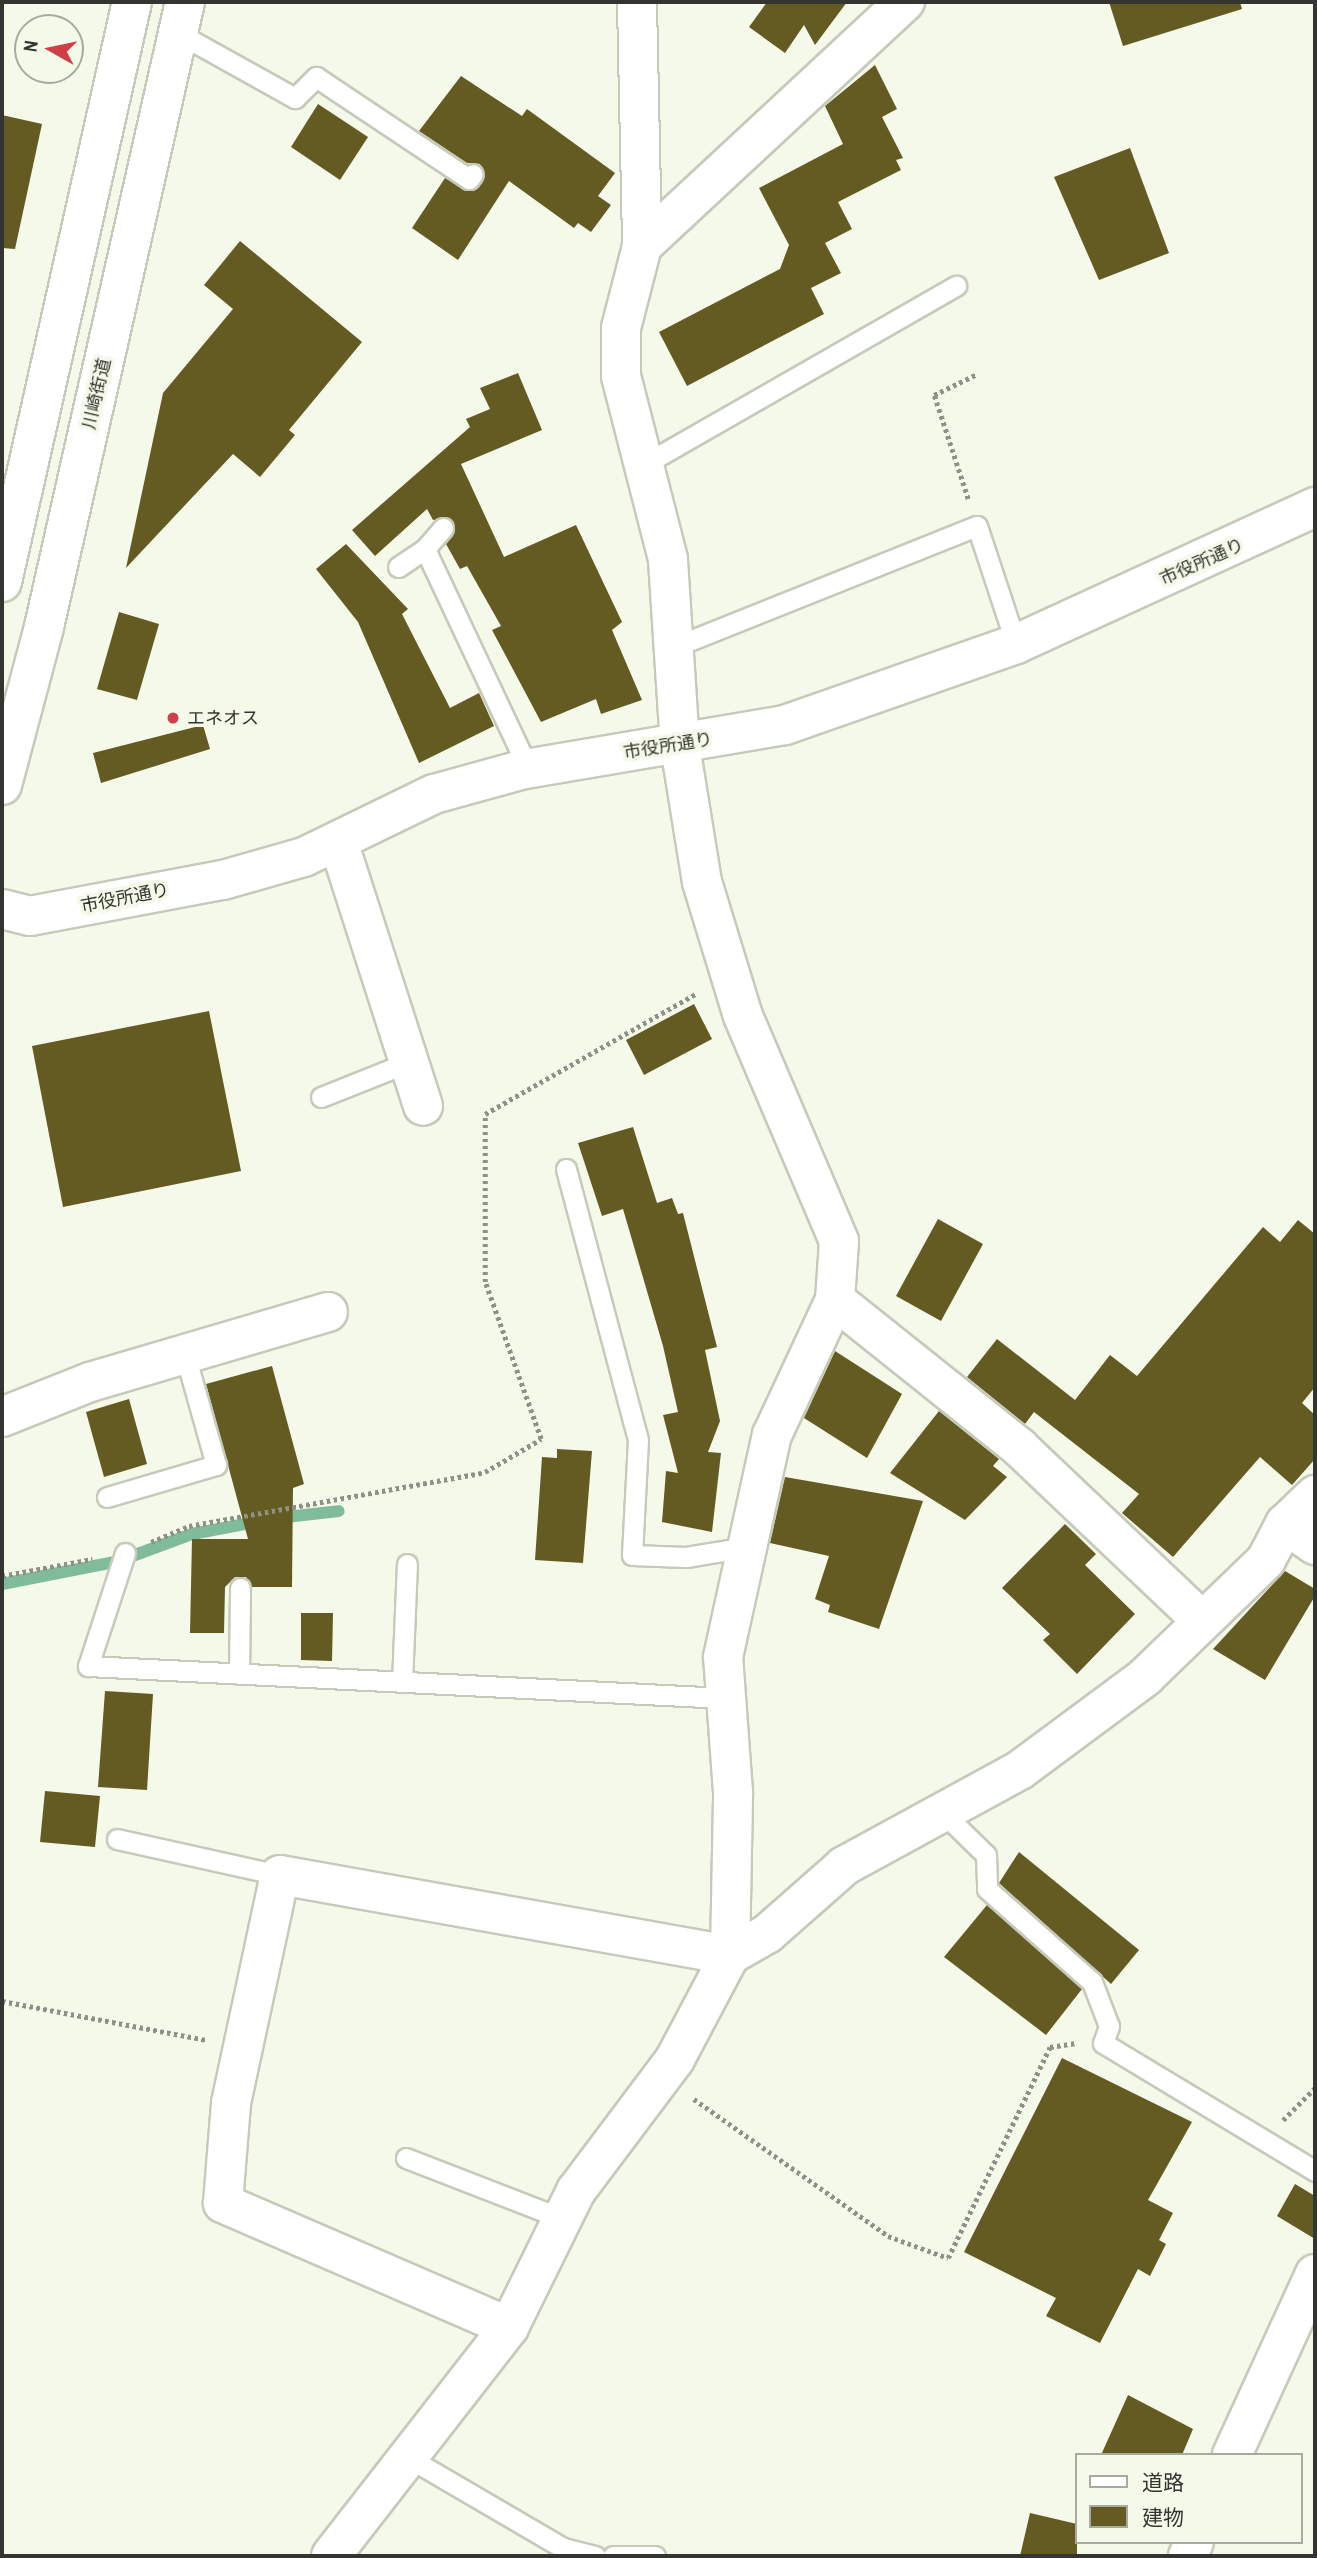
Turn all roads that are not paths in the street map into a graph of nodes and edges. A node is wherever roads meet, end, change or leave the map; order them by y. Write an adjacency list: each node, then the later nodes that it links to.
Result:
1 (132, 2): 13 (street)
2 (637, 2): 6 (street)
3 (905, 2): 6 (street)
4 (181, 17): 5 (lane); 18 (street, 川崎街道)
5 (473, 174)
6 (642, 246): 8 (street)
7 (956, 286): 8 (lane)
8 (643, 464): 15 (street)
9 (1315, 507): 14 (street, 市役所通り)
10 (443, 528): 11 (lane)
11 (425, 550): 12 (lane); 17 (lane)
12 (398, 567)
13 (2, 582)
14 (1016, 644): 15 (lane); 16 (street, 市役所通り)
15 (674, 647): 16 (street)
16 (680, 746): 17 (street, 市役所通り); 25 (street)
17 (528, 768): 19 (street, 市役所通り)
18 (2, 785)
19 (338, 841): 20 (street, 市役所通り); 21 (street)
20 (2, 909)
21 (409, 1062): 22 (lane); 23 (street)
22 (321, 1097)
23 (423, 1106)
24 (566, 1169): 32 (lane)
25 (835, 1300): 32 (street); 36 (street)
26 (328, 1312): 27 (street)
27 (186, 1355): 28 (street); 30 (lane)
28 (2, 1417)
29 (1315, 1495): 31 (street)
30 (107, 1497)
31 (1300, 1535): 36 (street)
32 (747, 1547): 39 (street)
33 (125, 1553): 37 (lane)
34 (407, 1564): 38 (lane)
35 (240, 1588): 37 (lane)
36 (1200, 1619): 40 (street)
37 (239, 1674): 38 (lane)
38 (402, 1682): 39 (lane)
39 (724, 1698): 43 (street)
40 (941, 1811): 43 (street); 45 (lane)
41 (117, 1839): 42 (lane)
42 (280, 1875): 43 (street); 48 (street)
43 (730, 1955): 46 (street)
44 (406, 2158): 46 (lane)
45 (1315, 2171)
46 (563, 2219): 48 (street)
47 (1315, 2274): 49 (street)
48 (509, 2327): 50 (street)
49 (1233, 2453)
50 (409, 2458): 51 (street); 52 (lane)
51 (331, 2556)
52 (595, 2556)
53 (612, 2556): 54 (lane)
54 (655, 2556)

